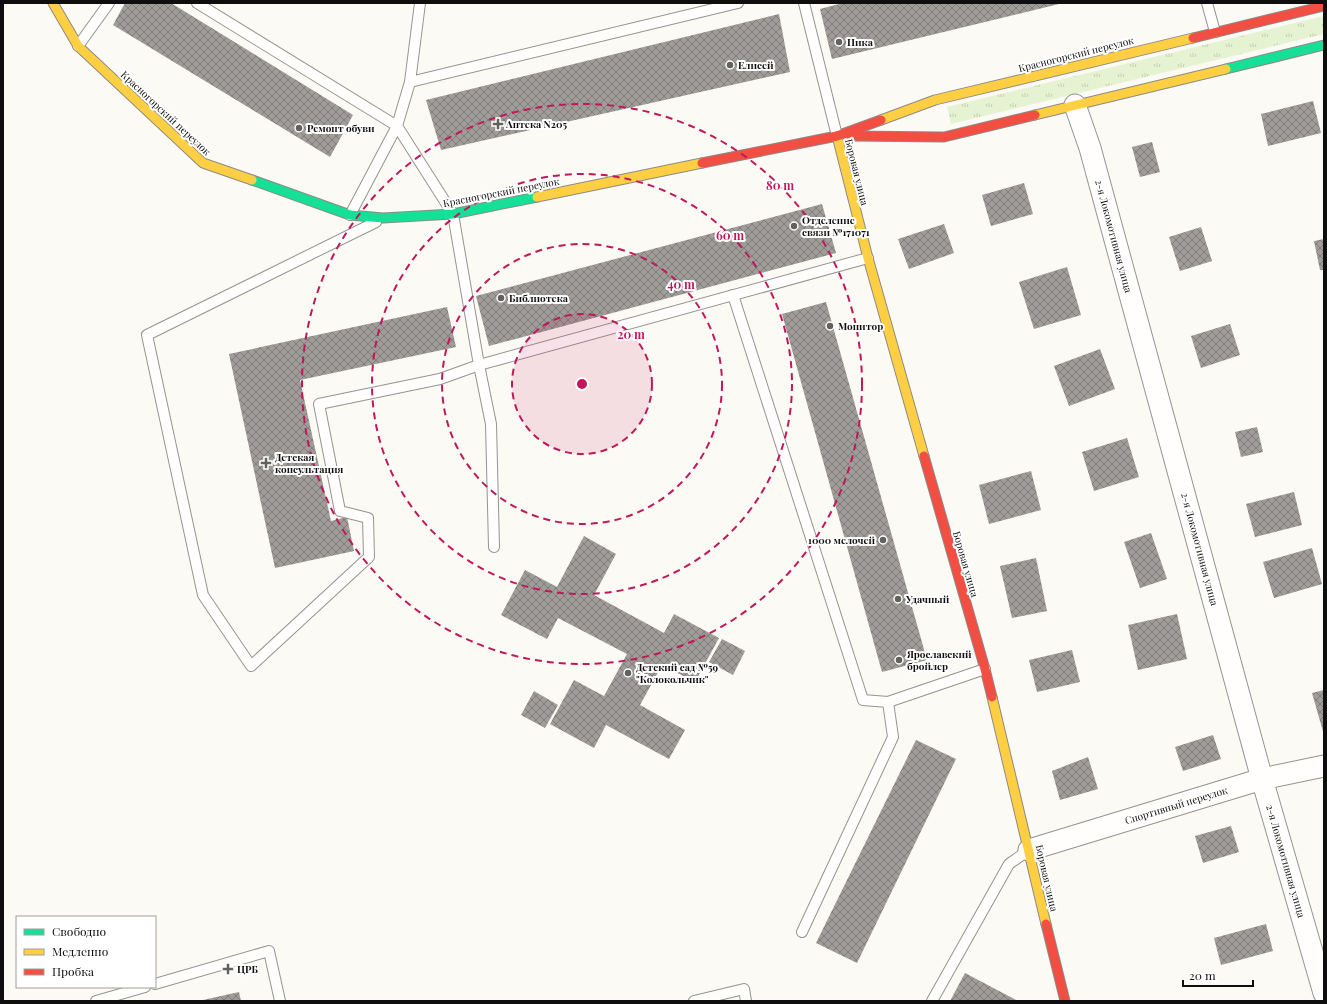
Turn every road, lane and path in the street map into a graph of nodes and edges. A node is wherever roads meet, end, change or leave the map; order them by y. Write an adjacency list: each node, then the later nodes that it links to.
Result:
1 (53, 3): 11 (main road, Красногорский переулок)
2 (109, 3): 11 (lane)
3 (197, 3): 14 (lane)
4 (420, 3): 12 (lane)
5 (738, 3): 12 (lane)
6 (804, 3): 15 (lane)
7 (1207, 3): 9 (lane)
8 (1324, 6): 9 (main road, Красногорский переулок)
9 (1214, 32): 15 (main road, Красногорский переулок)
10 (1324, 45): 13 (main road, Красногорский переулок)
11 (78, 46): 17 (main road, Красногорский переулок)
12 (410, 82): 14 (lane)
13 (1075, 106): 15 (main road, Красногорский переулок); 26 (street, 2-я Локомотивная улица)
14 (397, 126): 16 (lane); 17 (lane)
15 (837, 136): 16 (main road, Красногорский переулок); 19 (main road, Боровая улица)
16 (453, 214): 18 (main road, Красногорский переулок); 21 (lane)
17 (350, 215): 18 (main road, Красногорский переулок)
18 (383, 218): 21 (lane)
19 (868, 258): 20 (lane); 23 (main road, Боровая улица)
20 (733, 295): 21 (lane); 24 (lane)
21 (479, 365): 22 (lane)
22 (494, 547)
23 (985, 669): 24 (lane); 27 (main road, Боровая улица)
24 (888, 702): 28 (lane)
25 (1324, 766): 26 (street, Спортивный переулок)
26 (1262, 779): 27 (street, Спортивный переулок); 31 (street, 2-я Локомотивная улица)
27 (1029, 850): 36 (lane); 37 (main road, Боровая улица)
28 (802, 932)
29 (156, 984): 33 (lane)
30 (142, 988): 32 (lane)
31 (1324, 993)
32 (96, 1001)
33 (280, 1001)
34 (694, 1001): 35 (lane)
35 (746, 1001)
36 (932, 1001)
37 (1065, 1001)

